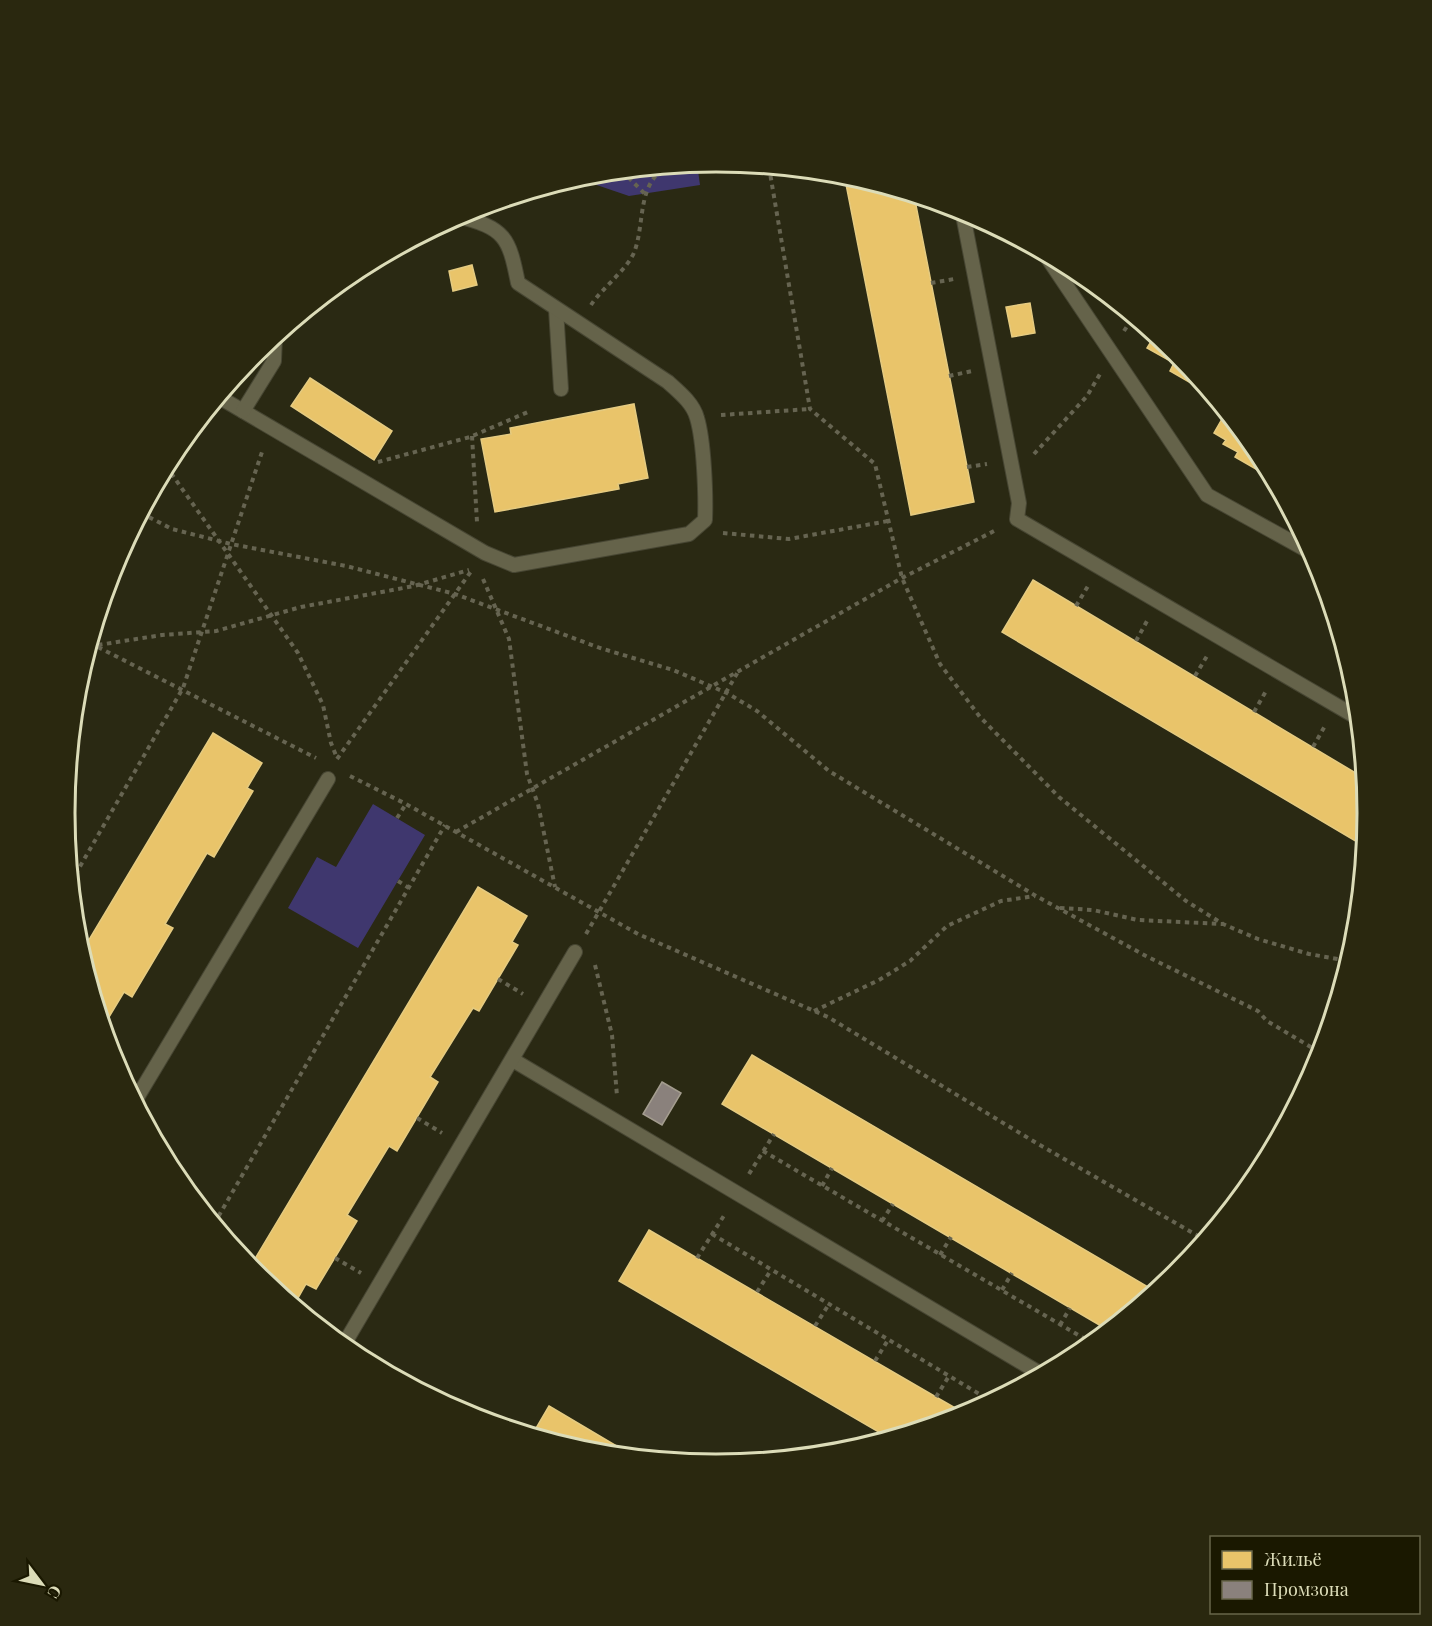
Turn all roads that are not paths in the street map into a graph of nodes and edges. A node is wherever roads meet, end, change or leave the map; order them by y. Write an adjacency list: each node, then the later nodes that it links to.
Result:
1 (470, 222): 4 (lane)
2 (964, 223): 10 (lane)
3 (1056, 270): 9 (lane)
4 (556, 309): 6 (lane); 8 (lane)
5 (274, 349): 8 (lane)
6 (561, 389)
7 (225, 401): 8 (lane)
8 (243, 411)
9 (1298, 545)
10 (1349, 713)
11 (330, 773): 14 (lane)
12 (575, 952): 13 (lane)
13 (513, 1060): 15 (lane); 16 (lane)
14 (139, 1093)
15 (348, 1338)
16 (1033, 1369)

